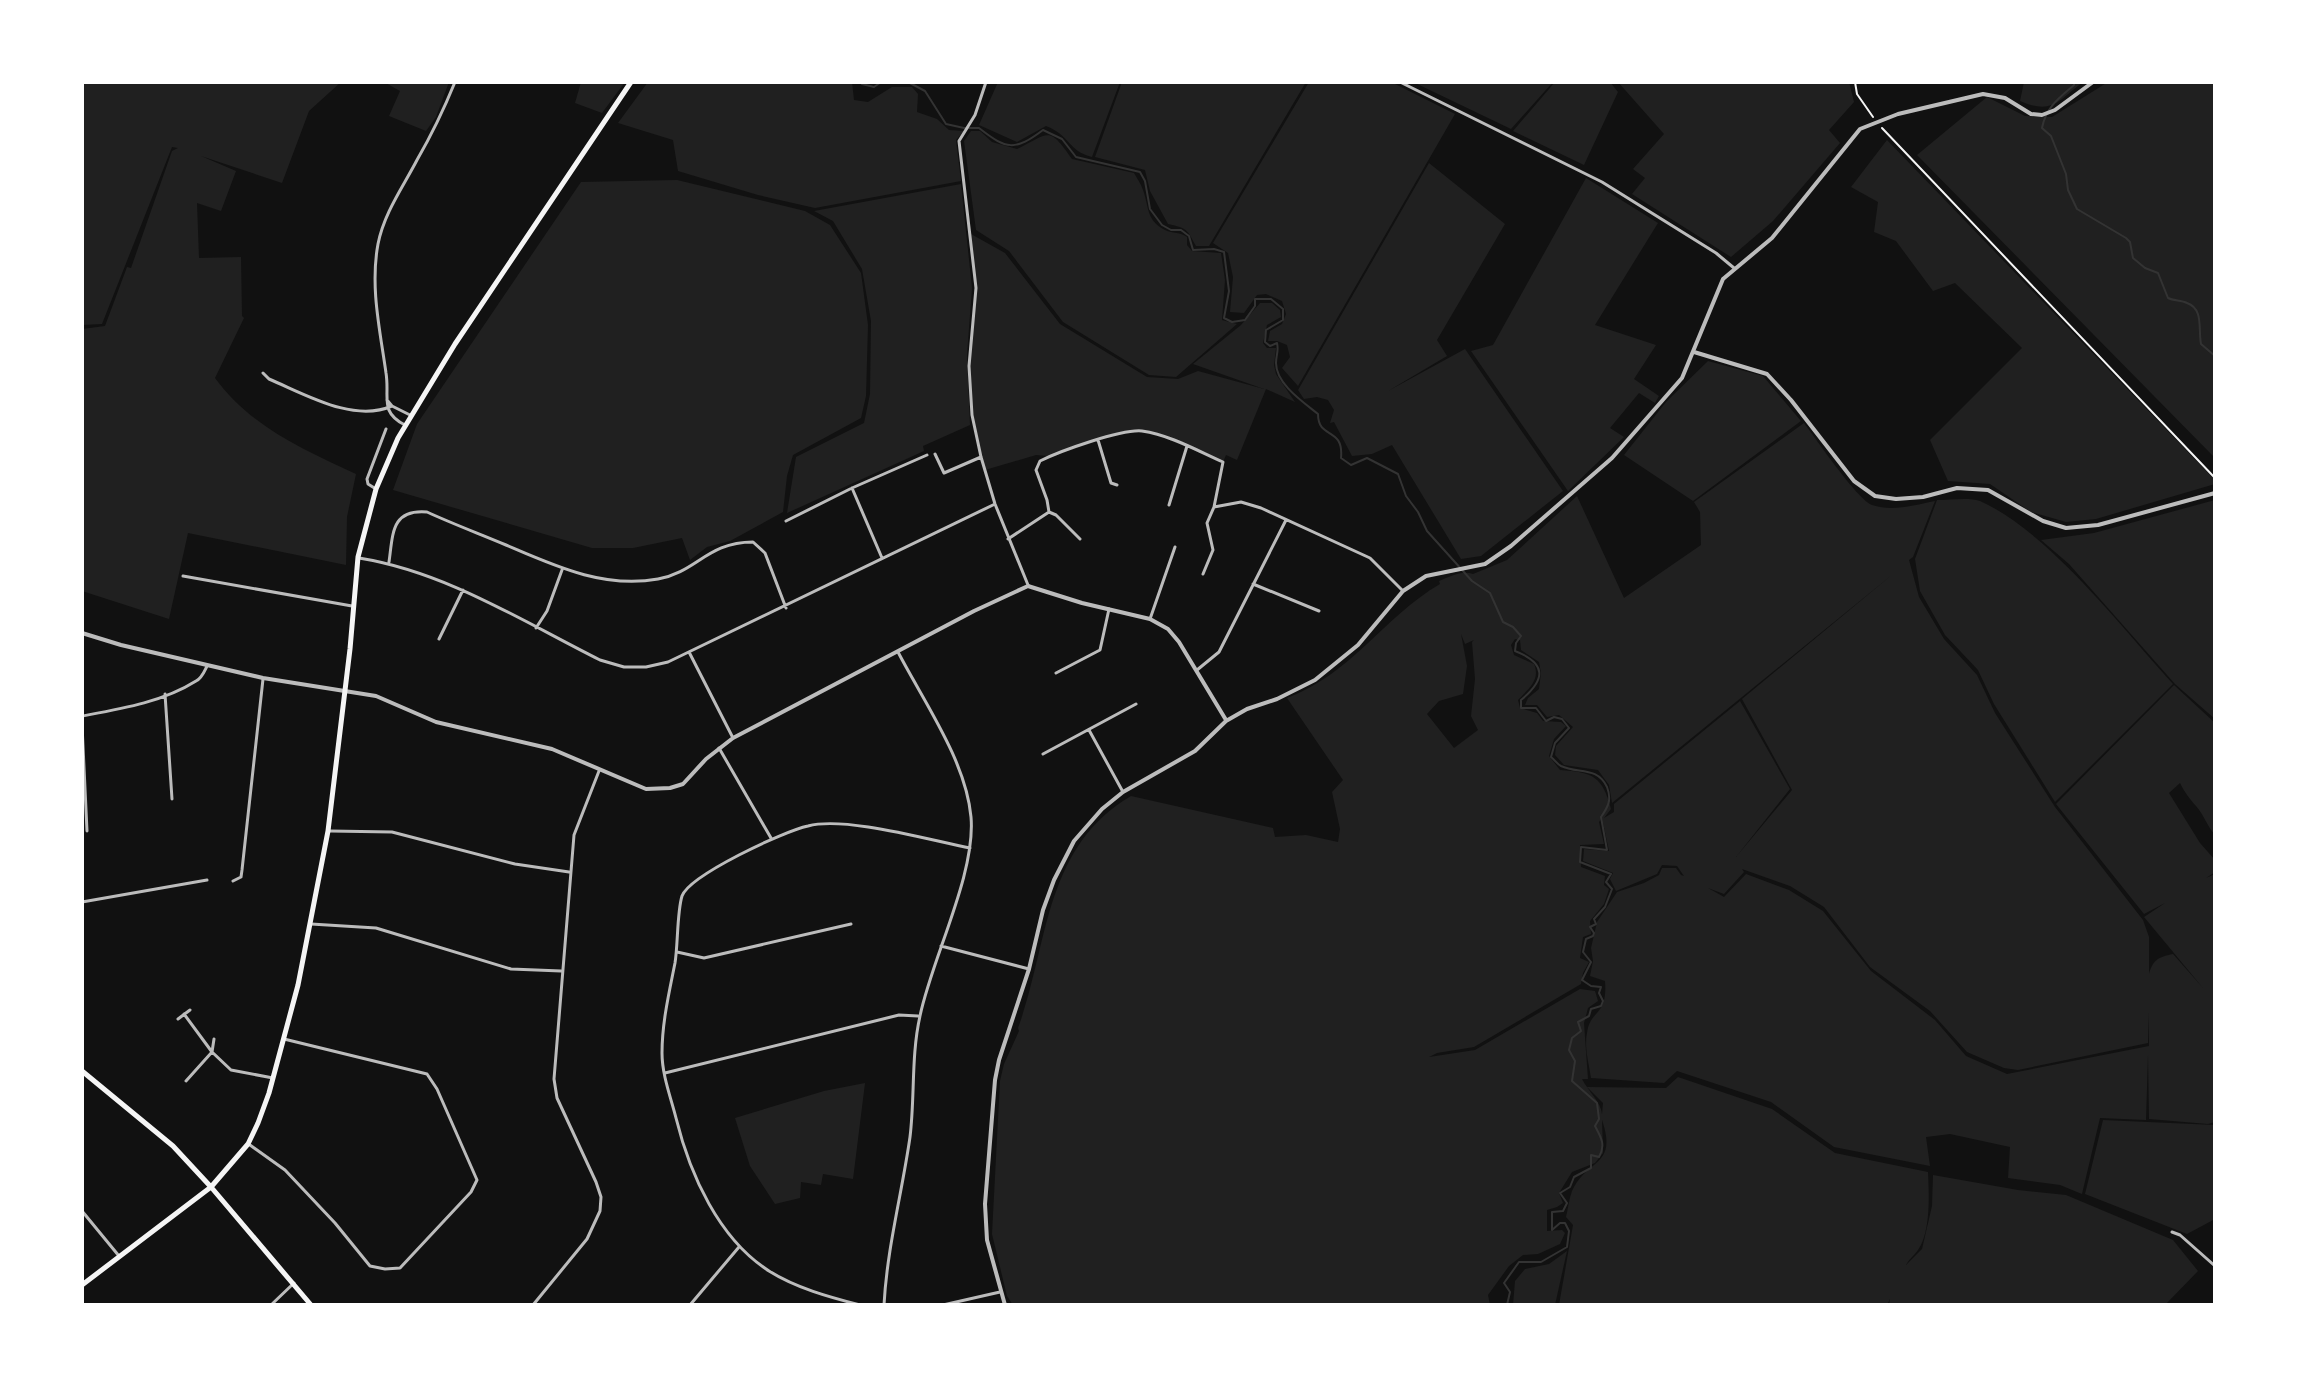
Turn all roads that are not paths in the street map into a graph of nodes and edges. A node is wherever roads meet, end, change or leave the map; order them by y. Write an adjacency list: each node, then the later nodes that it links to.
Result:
1 (455, 82): 9 (street)
2 (631, 82): 10 (main road)
3 (986, 82): 17 (street)
4 (1400, 82): 6 (street)
5 (2093, 82): 6 (street)
6 (1734, 268): 7 (street)
7 (1694, 352): 21 (street); 40 (street)
8 (263, 373): 9 (street)
9 (390, 408): 10 (street); 11 (street)
10 (411, 416): 11 (main road)
11 (405, 425): 20 (main road)
12 (386, 429): 20 (street)
13 (1098, 440): 14 (street); 18 (street); 25 (street)
14 (1187, 446): 23 (street); 24 (street)
15 (935, 454): 17 (street)
16 (927, 455): 19 (street)
17 (981, 457): 22 (street)
18 (1117, 485)
19 (852, 488): 27 (street); 32 (street)
20 (376, 489): 31 (main road)
21 (2215, 493)
22 (995, 504): 28 (street); 32 (street)
23 (1169, 505)
24 (1214, 507): 26 (street); 35 (street)
25 (1049, 512): 28 (street); 29 (street)
26 (1286, 520): 37 (street); 40 (street)
27 (786, 521)
28 (1008, 539): 38 (street)
29 (1080, 539)
30 (1175, 547): 45 (street)
31 (358, 557): 33 (street); 41 (main road)
32 (883, 559): 42 (street)
33 (389, 562): 34 (street); 39 (street)
34 (563, 569): 42 (street); 46 (street)
35 (1203, 574)
36 (183, 576): 41 (street)
37 (1253, 584): 44 (street); 52 (street)
38 (1028, 586): 43 (street); 49 (street)
39 (463, 590): 46 (street); 48 (street)
40 (1403, 591): 59 (street)
41 (354, 607): 55 (main road)
42 (786, 608): 50 (street)
43 (1109, 608): 45 (street); 53 (street)
44 (1319, 611)
45 (1150, 619): 52 (street)
46 (536, 628): 50 (street)
47 (82, 633): 51 (street)
48 (439, 639)
49 (898, 651): 62 (street); 71 (street)
50 (689, 652): 62 (street)
51 (207, 666): 54 (street); 56 (street)
52 (1197, 670): 59 (street)
53 (1056, 673)
54 (263, 678): 55 (street); 74 (street)
55 (345, 691): 65 (street); 69 (main road)
56 (165, 694): 58 (street); 67 (street)
57 (1136, 704): 61 (street)
58 (82, 716)
59 (1226, 721): 66 (street)
60 (82, 725): 68 (street)
61 (1089, 730): 64 (street); 66 (street)
62 (733, 738): 63 (street)
63 (719, 748): 65 (street); 70 (street)
64 (1043, 754)
65 (600, 768): 72 (street)
66 (1123, 792): 80 (street)
67 (172, 799)
68 (87, 831)
69 (328, 831): 72 (street); 76 (main road)
70 (771, 839): 71 (street); 79 (street)
71 (970, 848): 78 (street)
72 (569, 872): 81 (street)
73 (207, 880): 75 (street)
74 (233, 881)
75 (82, 902)
76 (311, 924): 81 (street); 87 (main road)
77 (851, 924): 79 (street)
78 (941, 946): 80 (street); 84 (street)
79 (677, 952): 90 (street)
80 (1029, 969): 102 (street)
81 (561, 971): 105 (street)
82 (190, 1010): 83 (street)
83 (184, 1014): 85 (street); 88 (street)
84 (920, 1016): 90 (street); 108 (street)
85 (178, 1019)
86 (214, 1039): 88 (street)
87 (284, 1039): 91 (main road); 93 (street)
88 (212, 1052): 91 (street); 92 (street)
89 (82, 1071): 94 (main road)
90 (665, 1073): 97 (street)
91 (273, 1079): 93 (main road)
92 (186, 1081)
93 (248, 1144): 94 (main road)
94 (211, 1187): 98 (main road); 100 (main road)
95 (82, 1211): 98 (street)
96 (2172, 1232): 99 (street)
97 (739, 1247): 106 (street); 107 (street)
98 (119, 1256): 101 (main road)
99 (2215, 1266)
100 (295, 1283): 103 (street); 104 (main road)
101 (82, 1285)
102 (1000, 1292): 109 (street); 110 (street)
103 (271, 1305)
104 (311, 1305)
105 (533, 1305)
106 (690, 1305)
107 (860, 1305)
108 (884, 1305)
109 (943, 1305)
110 (1005, 1305)

